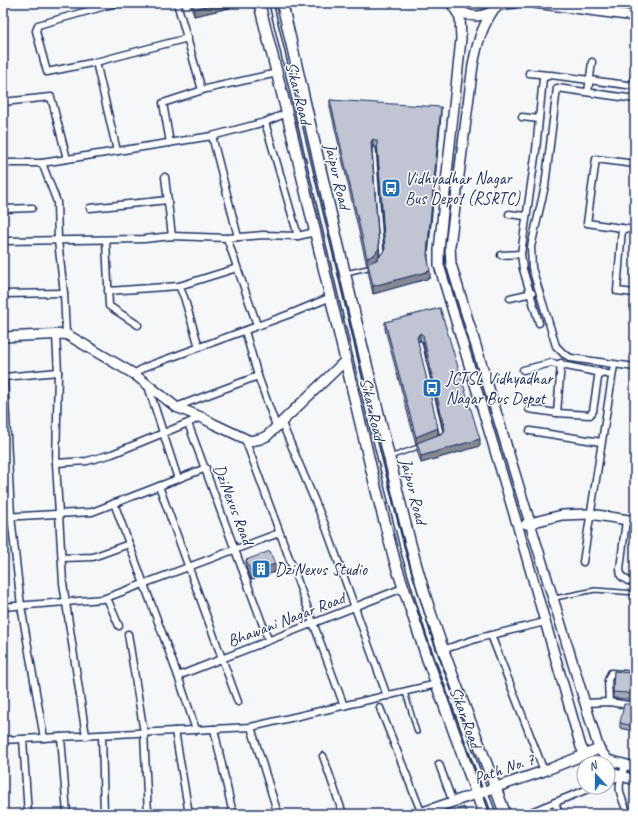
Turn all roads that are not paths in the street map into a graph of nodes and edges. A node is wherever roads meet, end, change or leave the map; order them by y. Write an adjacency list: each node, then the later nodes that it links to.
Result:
1 (115, 3): 13 (street)
2 (177, 3): 12 (street)
3 (259, 3): 15 (main road, Sikar Road)
4 (271, 3): 176 (lane)
5 (282, 3): 61 (main road, Jaipur Road)
6 (514, 3): 9 (street)
7 (535, 3): 11 (street)
8 (452, 4): 10 (street); 115 (street)
9 (500, 4): 10 (street)
10 (492, 12): 114 (street)
11 (635, 16)
12 (188, 38): 13 (street); 21 (street)
13 (96, 62): 32 (street)
14 (592, 62): 19 (street)
15 (277, 73): 21 (street); 25 (main road, Sikar Road)
16 (528, 73): 18 (street)
17 (635, 74): 20 (street)
18 (548, 75): 19 (street); 27 (street)
19 (590, 79): 20 (street); 22 (street)
20 (634, 85)
21 (202, 90): 30 (street)
22 (588, 92): 23 (street); 38 (street)
23 (635, 99)
24 (3, 102): 33 (street)
25 (287, 113): 28 (street); 48 (main road, Sikar Road)
26 (522, 117): 27 (street)
27 (539, 119): 37 (street)
28 (265, 122): 29 (street); 50 (street)
29 (212, 136): 30 (street); 51 (street)
30 (170, 143): 32 (street)
31 (374, 149): 58 (lane)
32 (117, 151): 33 (street)
33 (67, 159): 35 (street)
34 (3, 163): 35 (street)
35 (42, 163): 55 (street)
36 (635, 164): 46 (street)
37 (533, 165): 38 (street); 45 (street)
38 (547, 167): 64 (street)
39 (165, 177): 40 (street)
40 (168, 200): 43 (street); 49 (street)
41 (3, 208): 42 (street)
42 (32, 208)
43 (90, 208)
44 (509, 214): 45 (street)
45 (525, 216): 56 (street)
46 (622, 228): 47 (street); 67 (street)
47 (635, 230)
48 (315, 232): 50 (street); 69 (main road, Sikar Road)
49 (172, 236): 52 (street); 53 (street)
50 (298, 236): 51 (street)
51 (238, 237): 52 (street)
52 (227, 238): 60 (street)
53 (106, 240): 55 (street); 63 (street)
54 (3, 241): 55 (street)
55 (58, 241): 65 (street)
56 (521, 254): 57 (street); 66 (street)
57 (501, 256)
58 (380, 263)
59 (375, 266): 61 (lane)
60 (237, 268): 62 (street); 73 (street)
61 (344, 273): 103 (main road, Jaipur Road)
62 (179, 286): 63 (street); 79 (street)
63 (108, 291): 72 (street)
64 (538, 291): 66 (street); 82 (street)
65 (64, 293): 68 (street); 75 (street)
66 (529, 293): 70 (street); 71 (street)
67 (635, 293)
68 (3, 294)
69 (331, 298): 73 (street); 80 (main road, Sikar Road)
70 (510, 298)
71 (539, 323)
72 (138, 325)
73 (257, 325): 74 (street)
74 (245, 331): 79 (street); 89 (street)
75 (66, 334): 76 (street); 87 (street)
76 (56, 336): 77 (street); 86 (street)
77 (3, 337)
78 (420, 343): 100 (lane)
79 (199, 348): 87 (street)
80 (346, 360): 96 (street); 124 (main road, Sikar Road)
81 (561, 363): 84 (street); 85 (street); 93 (street)
82 (614, 365): 83 (street); 88 (street)
83 (635, 367)
84 (523, 370)
85 (599, 371): 88 (street); 93 (street)
86 (58, 372): 104 (street); 111 (street)
87 (134, 374): 90 (street)
88 (612, 375): 101 (street)
89 (258, 376): 91 (street); 96 (street)
90 (148, 386): 91 (street); 98 (street)
91 (176, 407): 94 (street)
92 (529, 408): 93 (street)
93 (557, 413)
94 (201, 416): 95 (street); 99 (street)
95 (188, 424): 98 (street); 105 (street, DziNexus Road)
96 (278, 424): 99 (street); 131 (street)
97 (530, 431): 101 (street)
98 (162, 434): 104 (street); 106 (street)
99 (245, 439): 116 (street)
100 (435, 440)
101 (602, 442): 110 (street)
102 (422, 445): 103 (lane)
103 (389, 458): 138 (main road, Jaipur Road)
104 (56, 463): 109 (street)
105 (206, 468): 106 (street); 118 (street, DziNexus Road)
106 (178, 478): 107 (street)
107 (159, 486): 108 (street); 121 (street)
108 (114, 503): 109 (street); 117 (street)
109 (59, 514): 111 (street); 119 (street)
110 (590, 514): 113 (street); 114 (street); 120 (street)
111 (11, 516): 112 (street); 129 (street)
112 (3, 517)
113 (630, 520): 122 (street)
114 (530, 523): 115 (street); 127 (street)
115 (518, 527): 132 (street)
116 (280, 533): 118 (street); 133 (street)
117 (129, 544): 119 (street); 123 (street)
118 (236, 550): 121 (street); 137 (street, DziNexus Road)
119 (62, 558): 128 (street)
120 (583, 562)
121 (190, 567): 123 (street); 139 (street)
122 (635, 582)
123 (145, 584): 126 (street); 141 (street)
124 (403, 588): 131 (street, Bhawani Nagar Road); 142 (main road, Sikar Road)
125 (635, 593): 127 (lane)
126 (106, 598): 128 (street); 134 (street)
127 (553, 598): 147 (street)
128 (65, 603): 129 (street); 158 (street)
129 (21, 606): 130 (street); 160 (street)
130 (3, 607)
131 (355, 607): 133 (street, Bhawani Nagar Road); 144 (street)
132 (545, 622): 136 (street); 164 (street)
133 (313, 624): 137 (street, Bhawani Nagar Road); 148 (street)
134 (119, 626)
135 (128, 634): 156 (street)
136 (491, 636): 138 (street); 171 (street)
137 (268, 639): 139 (street, Bhawani Nagar Road)
138 (442, 650): 176 (main road, Jaipur Road)
139 (222, 658): 141 (street, Bhawani Nagar Road); 145 (street)
140 (635, 675): 146 (street)
141 (178, 676): 153 (street)
142 (437, 684): 143 (street); 176 (main road, Sikar Road)
143 (405, 692): 144 (street); 155 (lane)
144 (387, 696): 148 (street)
145 (238, 702)
146 (609, 702): 147 (street); 149 (street)
147 (585, 703): 163 (street)
148 (344, 706): 151 (street)
149 (635, 706)
150 (380, 708): 188 (street)
151 (251, 727): 152 (street); 186 (street)
152 (214, 729): 153 (street); 185 (street)
153 (196, 730): 154 (street)
154 (175, 731): 156 (street); 184 (street)
155 (417, 732)
156 (144, 733): 157 (street); 183 (street)
157 (102, 735): 158 (street); 182 (street)
158 (86, 736): 159 (street)
159 (61, 737): 160 (street); 181 (street)
160 (44, 738): 161 (street)
161 (23, 739): 162 (street); 180 (street)
162 (3, 740)
163 (599, 749): 165 (street, Path No. 7); 169 (street)
164 (587, 755)
165 (592, 755)
166 (323, 756): 187 (street)
167 (576, 762): 171 (street, Path No. 7)
168 (439, 764): 179 (street)
169 (625, 766): 170 (street); 173 (street)
170 (635, 767)
171 (544, 771): 176 (street, Path No. 7)
172 (616, 774): 173 (street)
173 (621, 776): 174 (street); 175 (street); 194 (street)
174 (616, 778)
175 (635, 780)
176 (486, 791): 179 (street, Path No. 7); 189 (main road, Sikar Road); 190 (lane); 191 (main road, Jaipur Road)
177 (576, 794): 178 (street)
178 (555, 802): 192 (street); 193 (street)
179 (453, 803): 188 (street, Path No. 7)
180 (28, 814)
181 (67, 814)
182 (104, 814)
183 (148, 814)
184 (189, 814)
185 (233, 814)
186 (278, 814)
187 (343, 814)
188 (420, 814)
189 (484, 814)
190 (494, 814)
191 (505, 814)
192 (526, 814)
193 (559, 814)
194 (628, 814)

